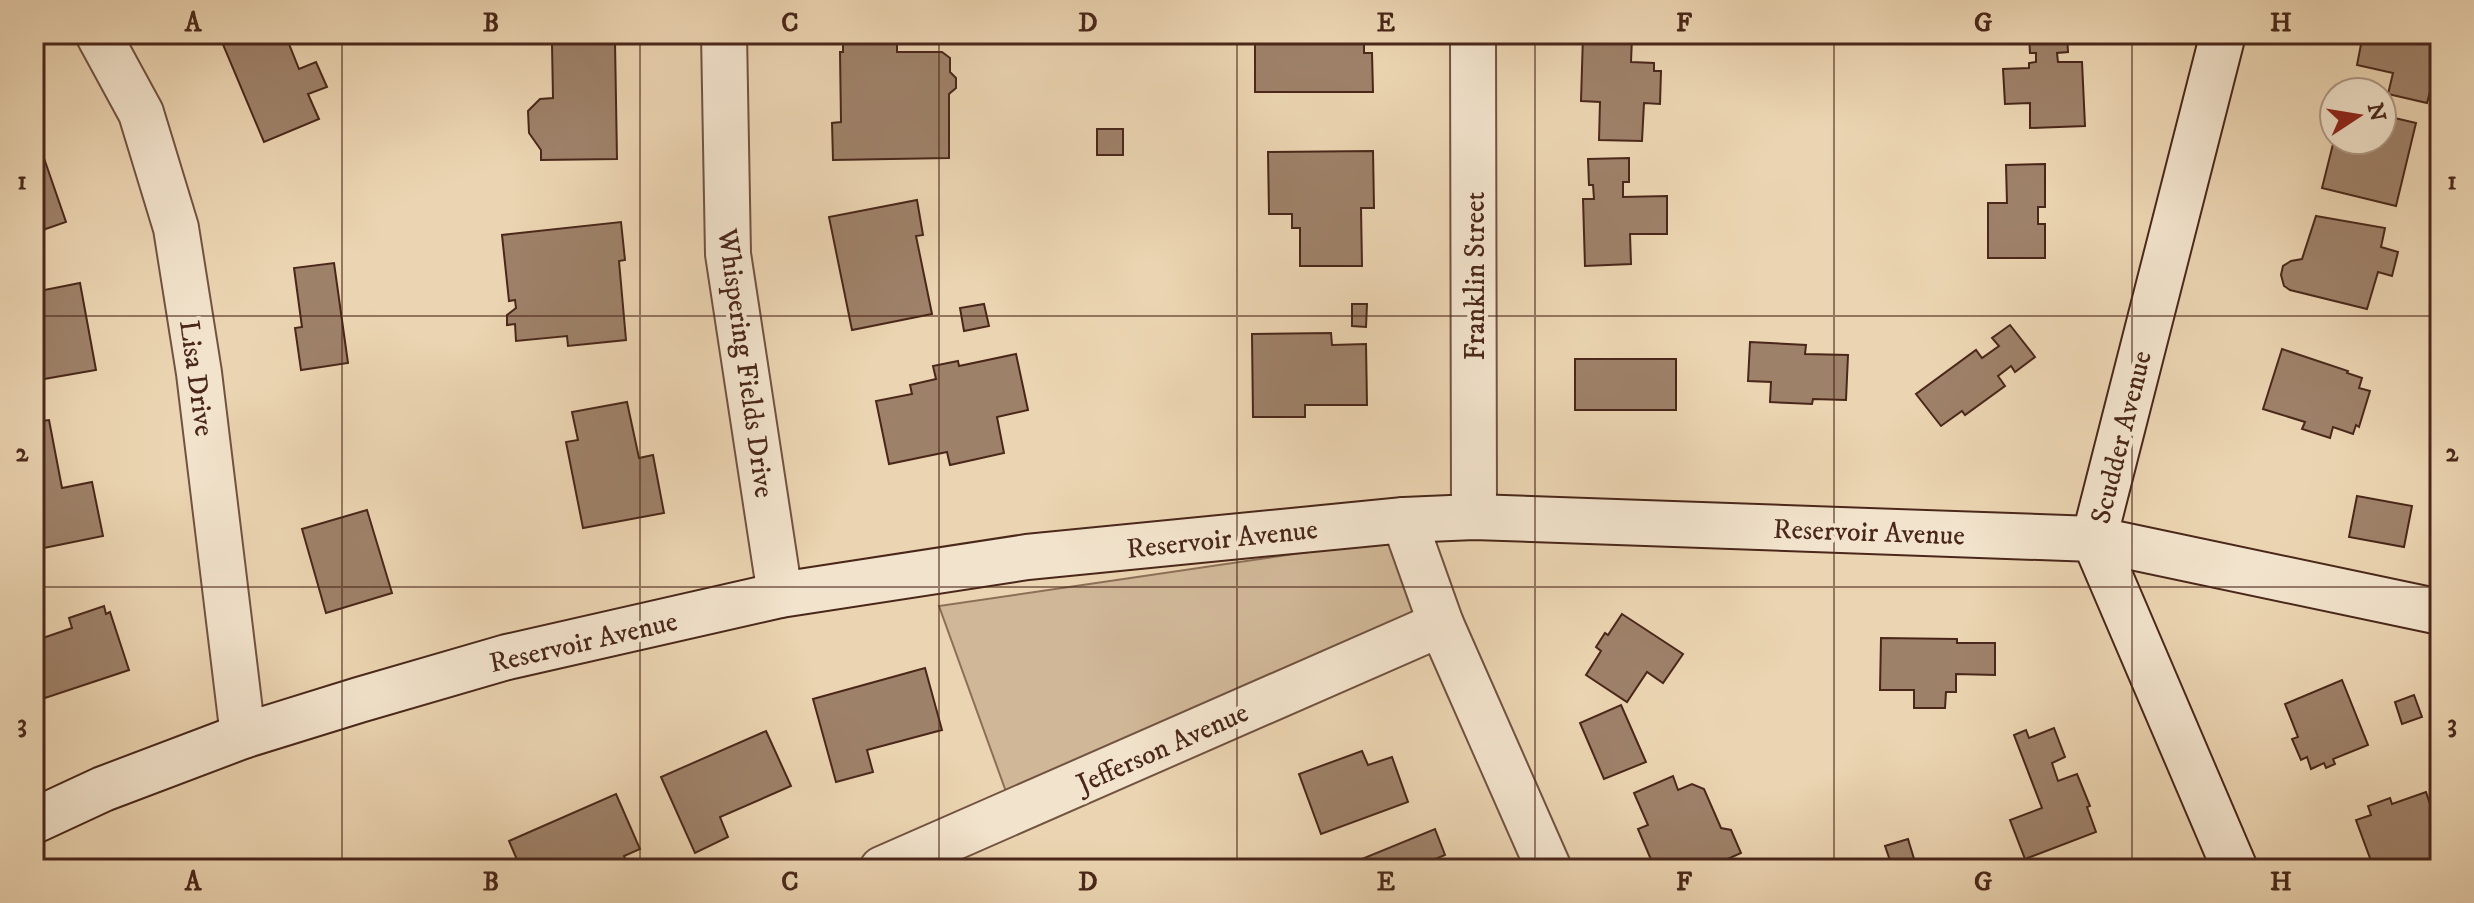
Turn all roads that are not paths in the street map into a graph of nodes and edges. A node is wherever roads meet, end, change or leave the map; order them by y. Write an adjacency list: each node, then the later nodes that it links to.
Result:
1 (98, 34): 11 (street, Lisa Drive)
2 (724, 34): 8 (street, Whispering Fields Drive)
3 (1473, 34): 5 (street, Franklin Street)
4 (2223, 34): 7 (street, Scudder Avenue)
5 (1474, 517): 6 (street, Reservoir Avenue); 7 (street, Reservoir Avenue)
6 (1404, 520): 8 (street, Reservoir Avenue); 10 (street)
7 (2094, 539): 9 (street, Reservoir Avenue); 15 (street, Scudder Avenue)
8 (780, 595): 11 (street, Reservoir Avenue)
9 (2440, 612)
10 (1441, 624): 13 (street, Jefferson Avenue); 14 (street)
11 (243, 736): 12 (street, Reservoir Avenue)
12 (34, 821)
13 (882, 869)
14 (1549, 869)
15 (2235, 869)

